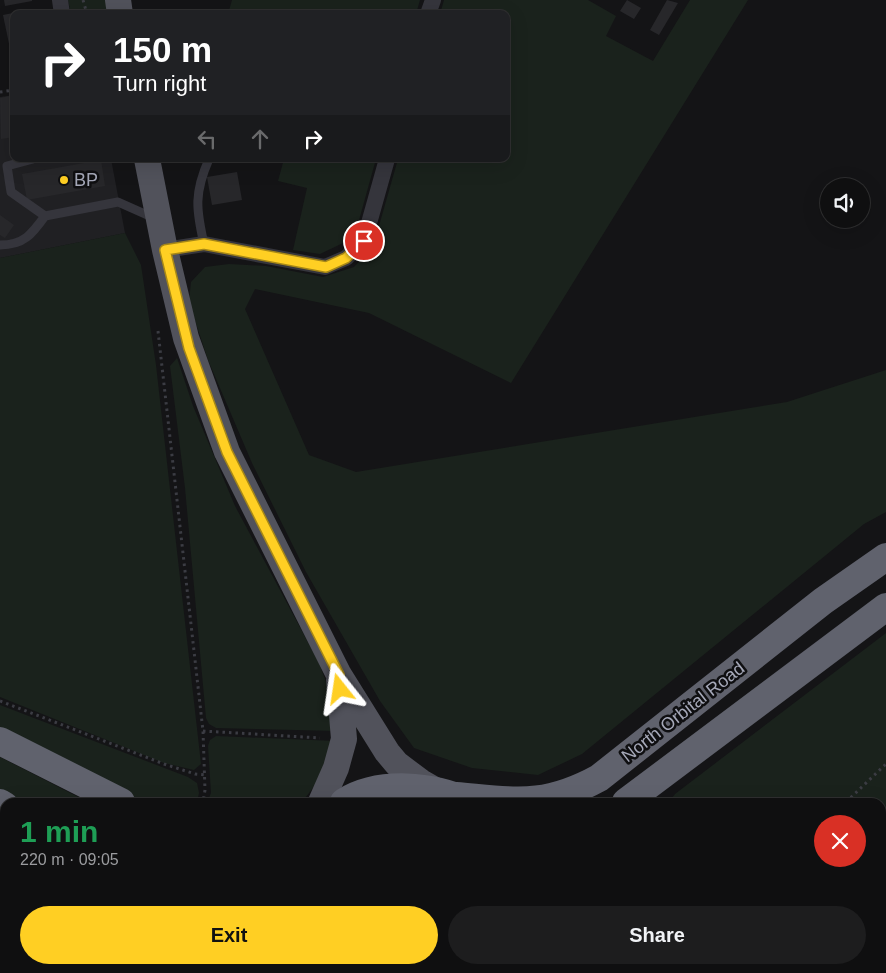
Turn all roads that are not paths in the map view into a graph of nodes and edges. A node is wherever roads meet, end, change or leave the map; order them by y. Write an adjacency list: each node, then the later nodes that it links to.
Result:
1 (148, 162): 6 (main road)
2 (207, 162): 7 (lane)
3 (386, 162): 7 (street)
4 (4, 164): 5 (lane)
5 (45, 216): 6 (lane); 8 (lane)
6 (159, 220): 9 (main road)
7 (204, 244): 9 (street)
8 (0, 245)
9 (165, 250): 12 (main road)
10 (886, 557): 19 (highway, North Orbital Road)
11 (886, 607): 20 (highway, North Orbital Road)
12 (339, 675): 14 (main road); 16 (main road)
13 (0, 741): 15 (highway)
14 (453, 796): 17 (highway, North Orbital Road); 18 (highway, North Orbital Road)
15 (113, 798)
16 (323, 798)
17 (355, 798)
18 (485, 798)
19 (554, 798)
20 (631, 798)

